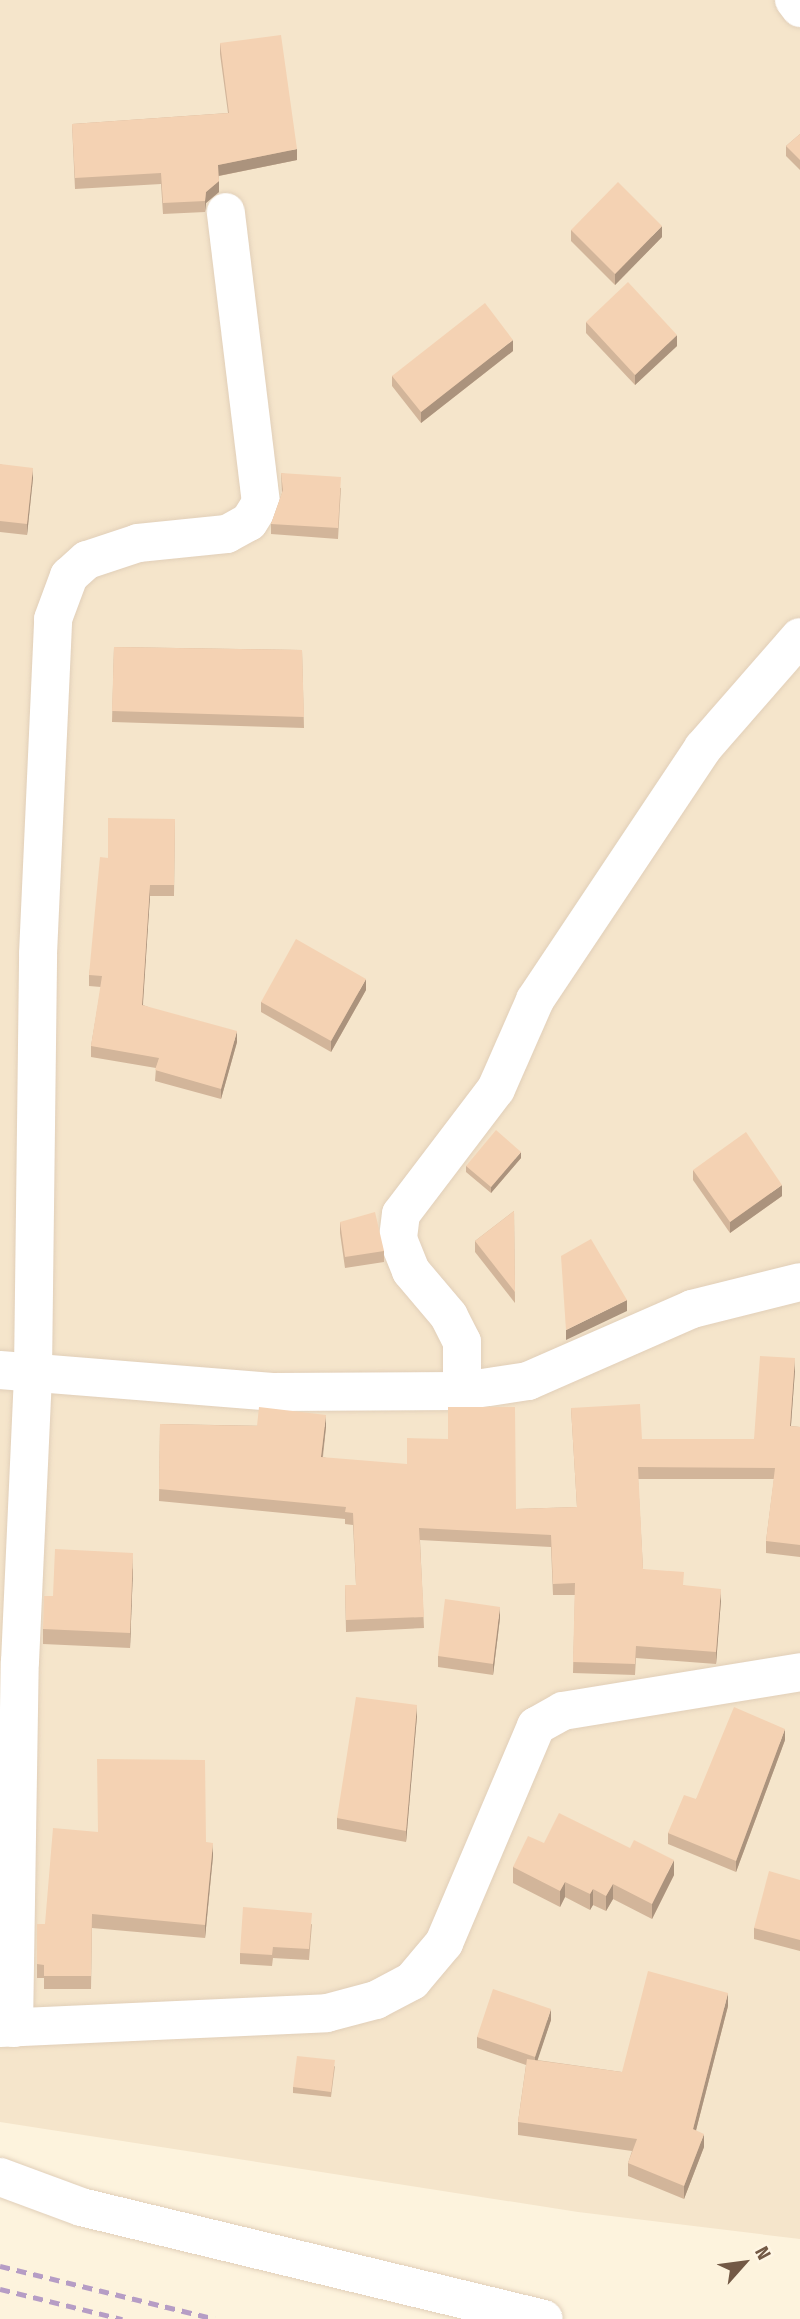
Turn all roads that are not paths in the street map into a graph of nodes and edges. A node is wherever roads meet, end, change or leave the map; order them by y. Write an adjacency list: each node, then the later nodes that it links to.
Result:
1 (794, 0): 2 (street)
2 (800, 8)
3 (226, 212): 6 (street)
4 (800, 637): 7 (street)
5 (800, 1282): 7 (street)
6 (16, 1371): 7 (street); 9 (street)
7 (462, 1391)
8 (800, 1672): 9 (street)
9 (7, 2028)
10 (0, 2178): 11 (street)
11 (544, 2319)

